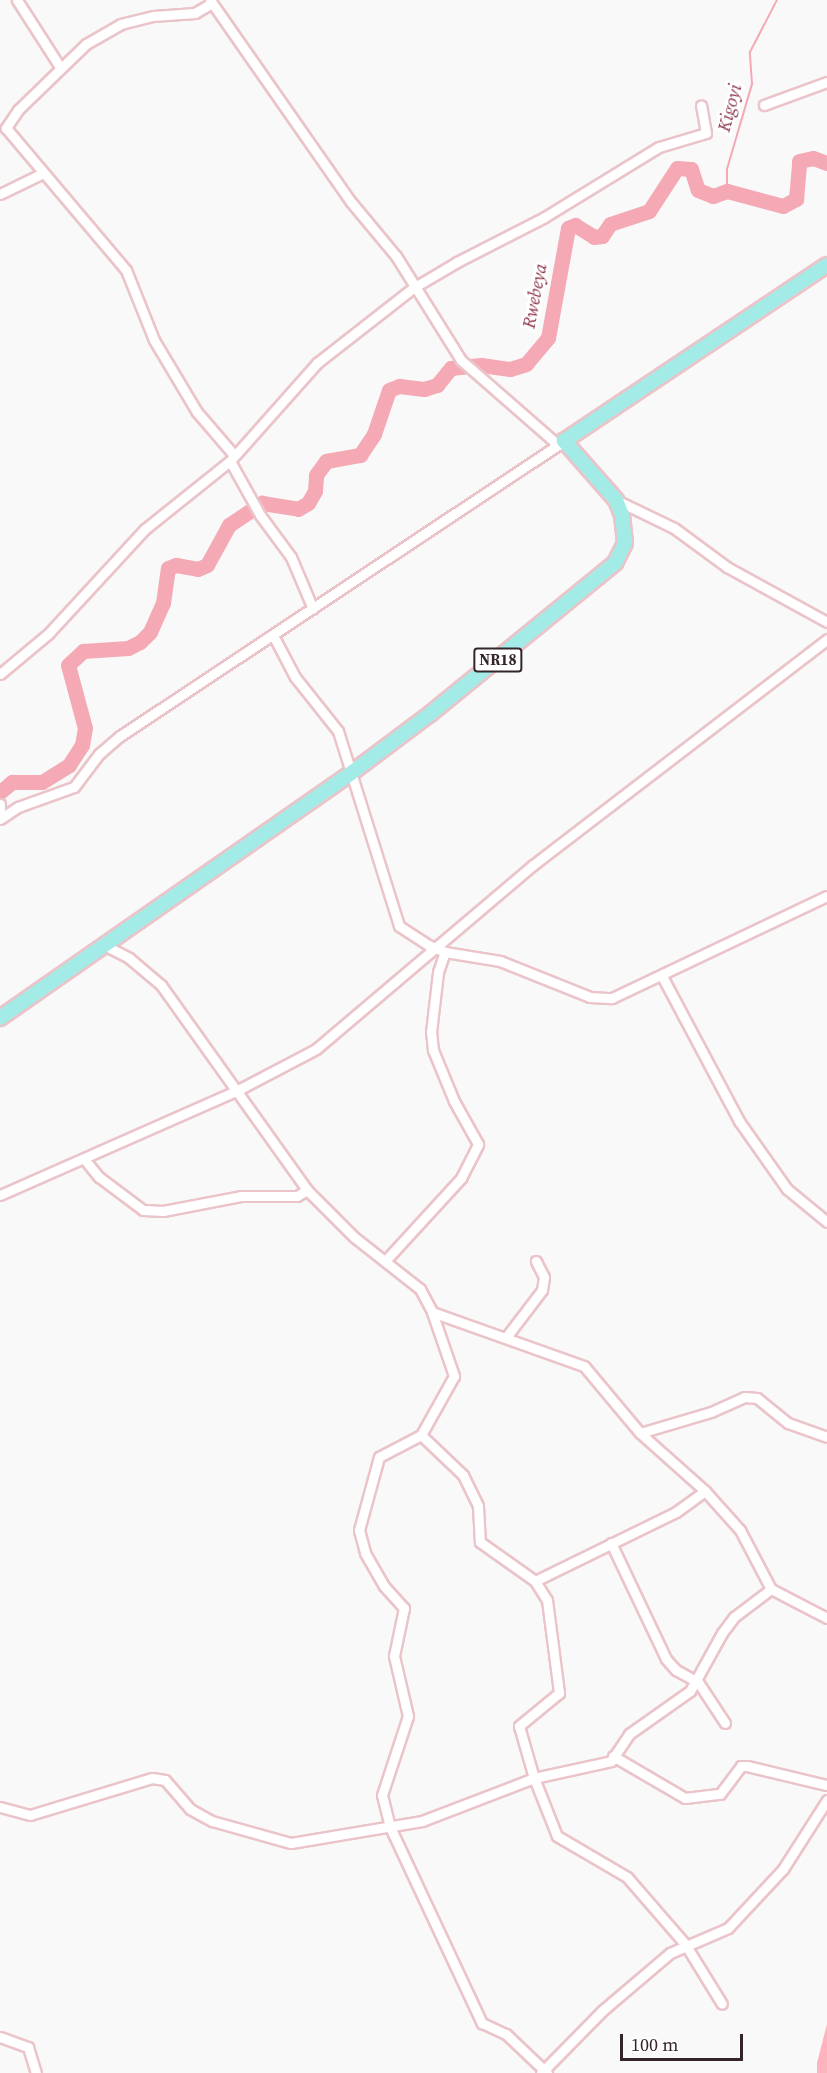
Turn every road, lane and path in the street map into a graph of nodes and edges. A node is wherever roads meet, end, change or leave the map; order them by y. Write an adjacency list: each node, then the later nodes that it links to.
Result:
1 (17, 0): 3 (street)
2 (211, 1): 3 (street); 11 (street)
3 (60, 67): 7 (street)
4 (827, 82): 6 (street)
5 (701, 105): 11 (street)
6 (764, 105)
7 (3, 130): 8 (street)
8 (41, 174): 9 (street); 13 (street)
9 (0, 194)
10 (827, 264): 12 (main road)
11 (413, 288): 12 (street); 13 (street)
12 (561, 443): 14 (main road, NR18); 15 (street)
13 (232, 458): 15 (street); 19 (street)
14 (616, 500): 16 (street); 20 (main road, NR18)
15 (313, 609): 17 (street)
16 (827, 622)
17 (274, 637): 20 (street); 23 (street)
18 (827, 639): 26 (street)
19 (0, 674)
20 (350, 774): 25 (main road, NR18); 26 (street)
21 (0, 804): 22 (street)
22 (0, 811)
23 (0, 819)
24 (827, 896): 27 (street)
25 (105, 945): 28 (main road, NR18); 29 (street)
26 (442, 950): 27 (street); 29 (street); 34 (street)
27 (662, 976): 33 (street)
28 (0, 1018)
29 (237, 1091): 30 (street); 31 (street)
30 (86, 1160): 31 (street); 32 (street)
31 (307, 1190): 34 (street)
32 (0, 1195)
33 (827, 1222)
34 (385, 1261): 36 (street)
35 (536, 1261): 37 (street)
36 (432, 1312): 37 (street); 39 (street)
37 (507, 1336): 38 (street)
38 (640, 1433): 40 (street); 41 (street)
39 (421, 1434): 43 (street); 53 (street)
40 (827, 1437)
41 (705, 1491): 42 (street); 44 (street)
42 (611, 1543): 43 (street); 46 (street)
43 (535, 1581): 49 (street)
44 (771, 1589): 45 (street); 46 (street)
45 (827, 1618)
46 (698, 1682): 47 (street); 48 (street)
47 (725, 1723)
48 (613, 1756): 49 (street); 50 (street)
49 (534, 1778): 53 (street); 54 (street)
50 (827, 1785)
51 (827, 1800): 54 (street)
52 (0, 1807): 53 (street)
53 (390, 1827): 57 (street)
54 (685, 1944): 55 (street); 57 (street)
55 (722, 2004)
56 (0, 2037): 58 (street)
57 (544, 2072)
58 (36, 2073)

